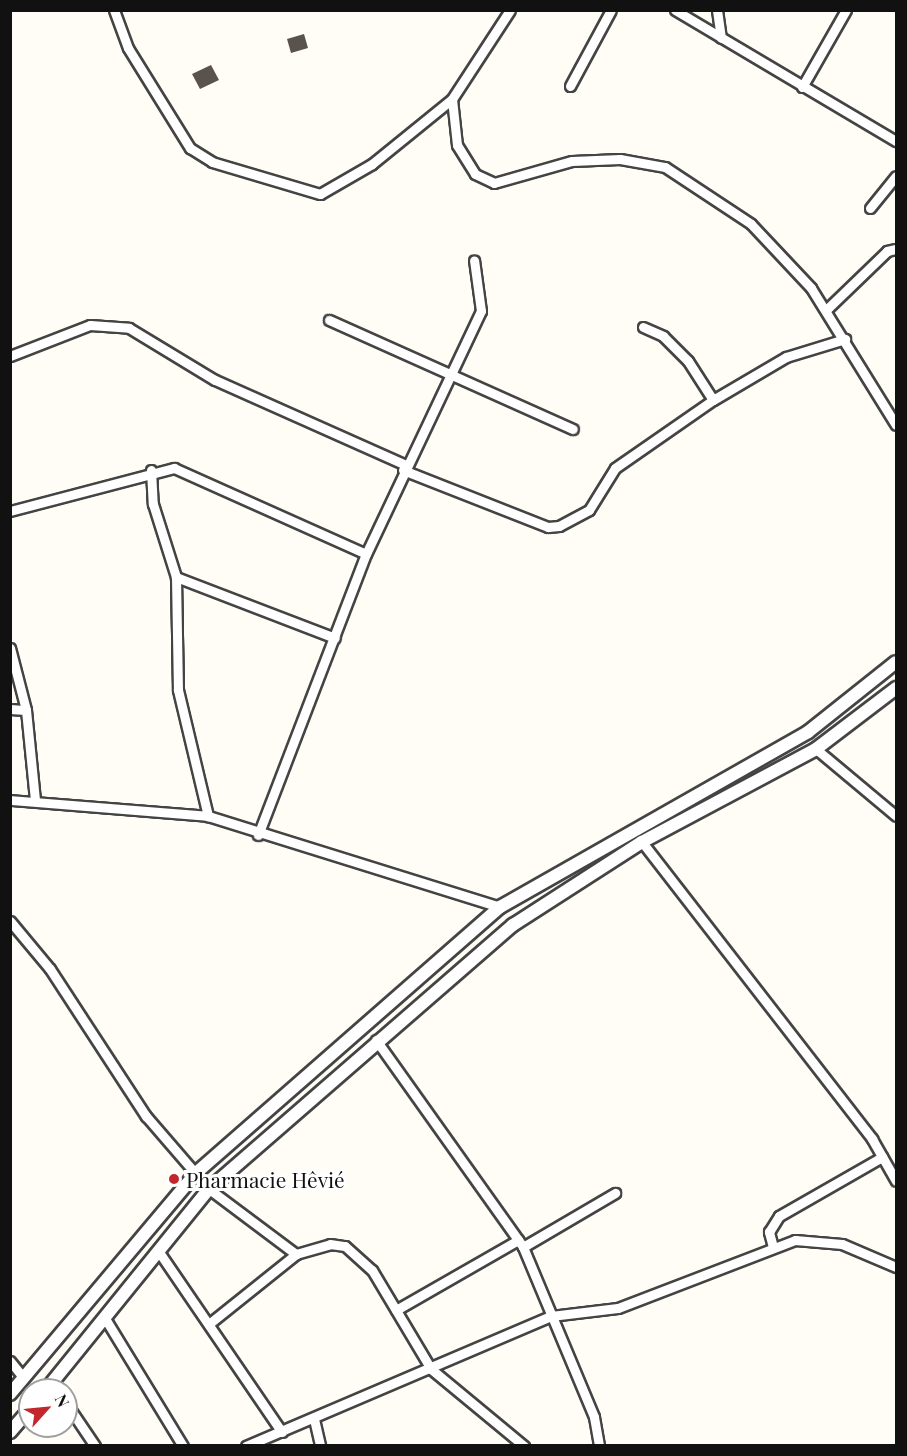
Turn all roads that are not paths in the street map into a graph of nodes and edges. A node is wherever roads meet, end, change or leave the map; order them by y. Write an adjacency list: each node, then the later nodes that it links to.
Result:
1 (114, 10): 10 (street)
2 (510, 10): 10 (street)
3 (611, 10): 8 (street)
4 (675, 10): 7 (street)
5 (717, 10): 7 (street)
6 (846, 10): 9 (street)
7 (721, 38): 9 (street)
8 (570, 86)
9 (802, 87): 11 (street)
10 (452, 99): 16 (street)
11 (897, 141)
12 (897, 176): 13 (street)
13 (870, 208)
14 (897, 249): 16 (street)
15 (474, 260): 21 (street)
16 (826, 310): 19 (street)
17 (329, 320): 21 (street)
18 (643, 327): 22 (street)
19 (845, 339): 22 (street); 23 (street)
20 (10, 356): 25 (street)
21 (451, 377): 24 (street); 25 (street)
22 (713, 400): 25 (street)
23 (897, 424)
24 (573, 429)
25 (404, 467): 28 (street)
26 (151, 470): 27 (street); 28 (street); 29 (street)
27 (10, 511)
28 (366, 554): 30 (street)
29 (176, 577): 30 (street); 39 (street)
30 (335, 638): 41 (street)
31 (10, 648): 35 (street)
32 (897, 662): 43 (street)
33 (896, 689): 36 (street)
34 (10, 709): 35 (street)
35 (26, 710): 38 (street)
36 (816, 749): 40 (street); 42 (street)
37 (10, 800): 38 (street)
38 (35, 800): 39 (street)
39 (208, 816): 41 (street)
40 (897, 816)
41 (258, 835): 43 (street)
42 (642, 842): 45 (street); 46 (street)
43 (500, 907): 47 (street)
44 (10, 921): 47 (street)
45 (376, 1040): 49 (street); 51 (street)
46 (882, 1157): 48 (street); 52 (street)
47 (196, 1173): 49 (street); 62 (street)
48 (897, 1181)
49 (209, 1189): 53 (street); 54 (street)
50 (615, 1193): 51 (street)
51 (520, 1244): 56 (street); 57 (street)
52 (773, 1247): 55 (street); 57 (street)
53 (159, 1252): 58 (street); 59 (street)
54 (296, 1254): 56 (street); 59 (street)
55 (897, 1267)
56 (396, 1310): 61 (street)
57 (551, 1316): 61 (street); 72 (street)
58 (106, 1320): 63 (street); 68 (street)
59 (210, 1323): 66 (street)
60 (10, 1361): 62 (street)
61 (431, 1369): 64 (street); 71 (street)
62 (24, 1378)
63 (60, 1378)
64 (314, 1419): 66 (street); 70 (street)
65 (78, 1421): 67 (street)
66 (282, 1432): 69 (street)
67 (95, 1446)
68 (183, 1446)
69 (246, 1446)
70 (320, 1446)
71 (524, 1446)
72 (599, 1446)

